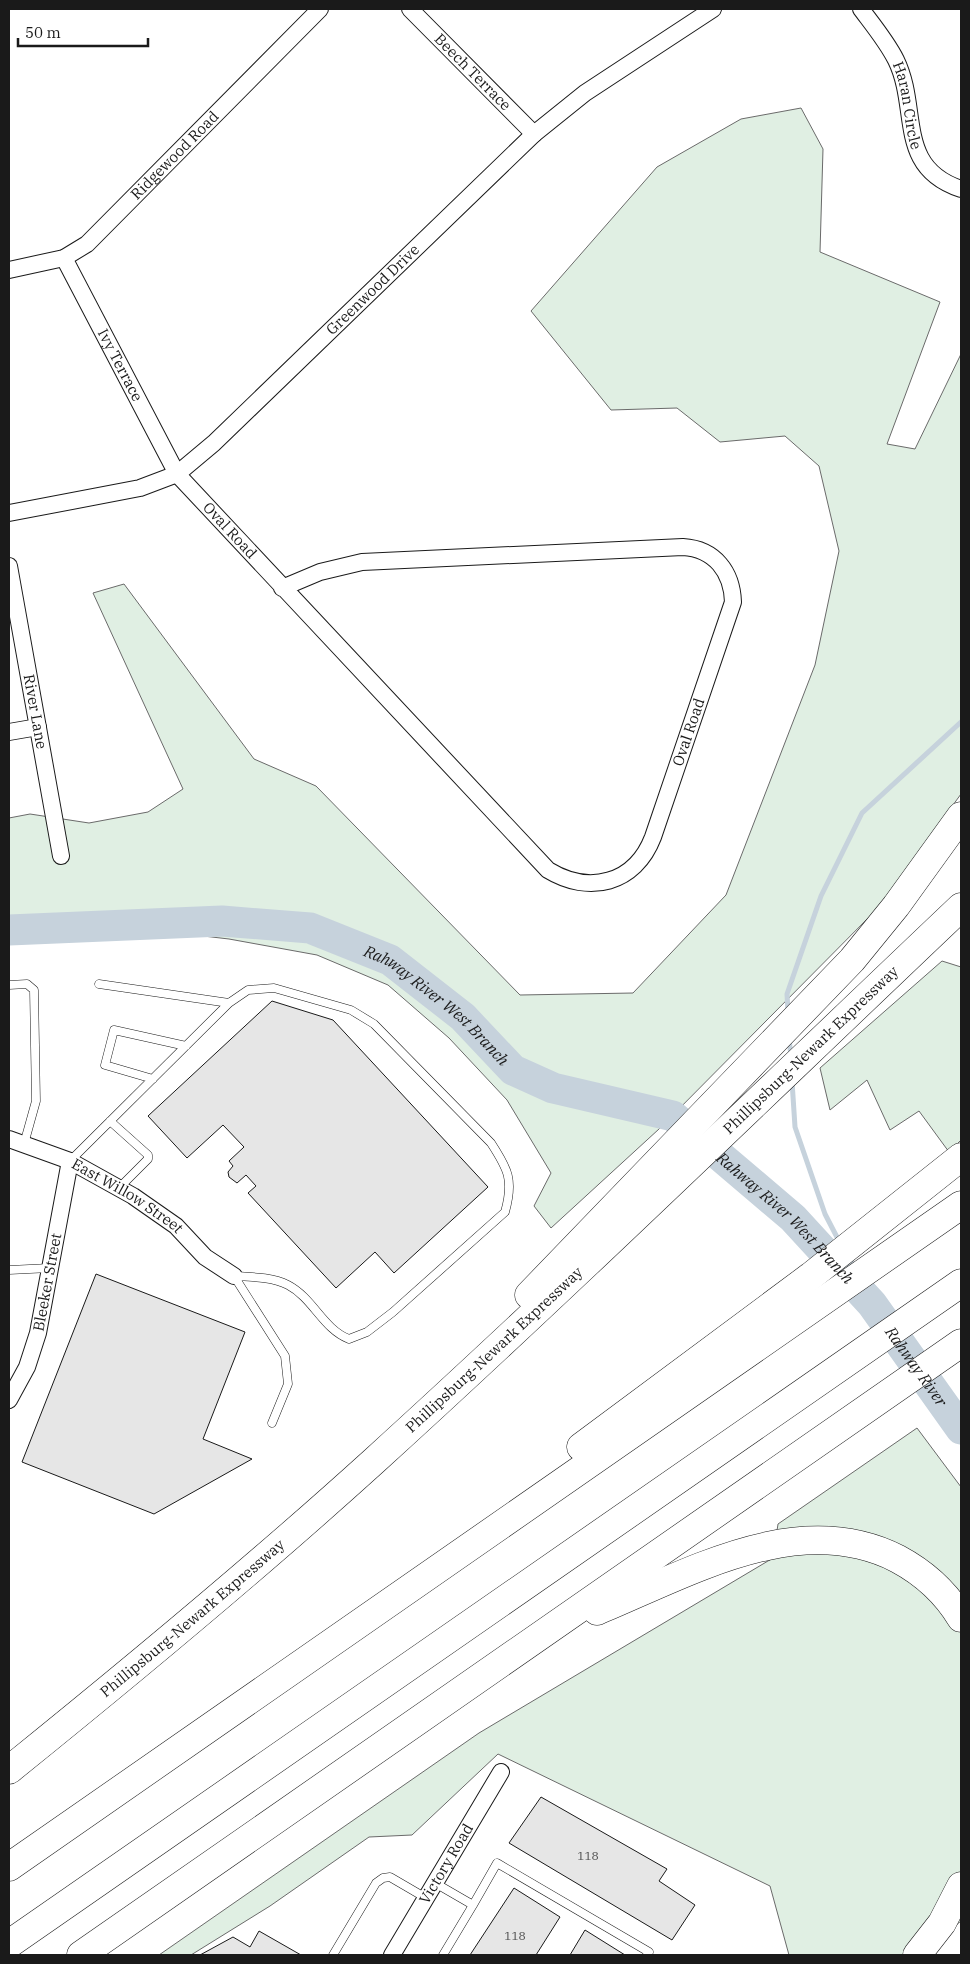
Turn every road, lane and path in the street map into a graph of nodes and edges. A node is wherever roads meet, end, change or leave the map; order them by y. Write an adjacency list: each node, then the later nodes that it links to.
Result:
1 (318, 9): 7 (street, Ridgewood Road)
2 (410, 9): 5 (street, Beech Terrace)
3 (713, 9): 5 (street, Greenwood Drive)
4 (862, 9): 6 (street, Haran Circle)
5 (534, 134): 9 (street, Greenwood Drive)
6 (961, 189)
7 (64, 258): 8 (street, Ridgewood Road); 9 (street, Ivy Terrace)
8 (9, 270)
9 (177, 474): 10 (street, Greenwood Drive); 12 (street, Oval Road)
10 (9, 513)
11 (9, 566): 13 (street, River Lane)
12 (282, 588): 12 (street, Oval Road)
13 (38, 727): 14 (street); 16 (street, River Lane)
14 (9, 732)
15 (961, 816): 25 (highway)
16 (61, 856)
17 (961, 907): 25 (highway, Phillipsburg-Newark Expressway)
18 (99, 984): 20 (lane)
19 (9, 985): 24 (lane)
20 (229, 1003): 21 (lane); 32 (lane)
21 (186, 1046): 22 (lane); 22 (lane)
22 (153, 1079): 23 (lane)
23 (110, 1121): 27 (lane); 28 (lane)
24 (16, 1141): 27 (street, East Willow Street)
25 (687, 1150): 42 (highway, Phillipsburg-Newark Expressway)
26 (961, 1157): 39 (highway)
27 (70, 1161): 28 (street, East Willow Street); 30 (street, Bleeker Street)
28 (119, 1188): 32 (street, East Willow Street)
29 (961, 1205): 39 (highway)
30 (50, 1268): 31 (lane); 37 (street, Bleeker Street)
31 (9, 1270)
32 (234, 1276): 38 (lane)
33 (950, 1290): 49 (highway)
34 (961, 1343): 36 (highway)
35 (961, 1354): 36 (highway)
36 (931, 1364): 41 (highway)
37 (9, 1400)
38 (272, 1423)
39 (414, 1586): 44 (highway)
40 (961, 1618): 41 (highway)
41 (550, 1631): 50 (highway)
42 (9, 1770)
43 (501, 1772): 45 (street, Victory Road)
44 (9, 1867)
45 (435, 1883): 47 (street, Victory Road); 48 (lane)
46 (961, 1886): 55 (highway)
47 (426, 1898): 51 (lane); 52 (street, Victory Road)
48 (473, 1905): 53 (lane); 54 (lane)
49 (9, 1944)
50 (81, 1955)
51 (333, 1955)
52 (392, 1955)
53 (443, 1955)
54 (647, 1955)
55 (917, 1955)

